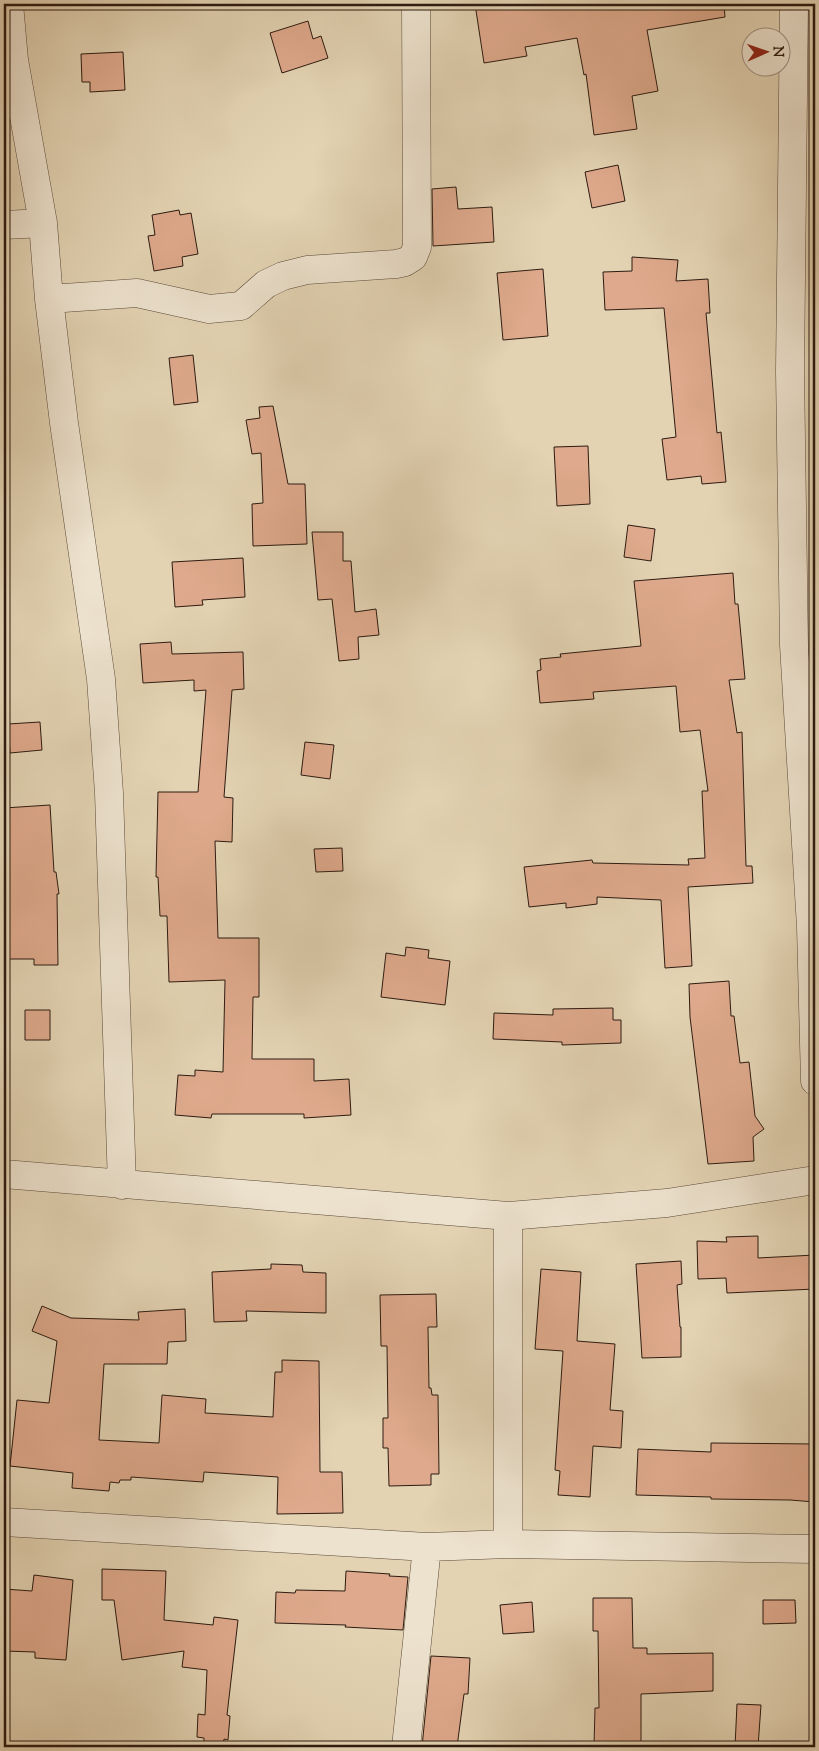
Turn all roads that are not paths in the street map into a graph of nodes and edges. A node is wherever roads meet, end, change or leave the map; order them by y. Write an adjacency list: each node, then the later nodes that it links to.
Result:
1 (9, 4): 4 (street)
2 (416, 4): 6 (street)
3 (794, 4): 7 (street)
4 (43, 223): 5 (street); 6 (street)
5 (4, 225)
6 (49, 299): 10 (street)
7 (815, 1081)
8 (4, 1174): 10 (street)
9 (815, 1180): 11 (street)
10 (122, 1185): 11 (street)
11 (508, 1216): 13 (street)
12 (4, 1522): 14 (street)
13 (508, 1544): 14 (street); 15 (street)
14 (427, 1548): 16 (street)
15 (815, 1549)
16 (406, 1747)

